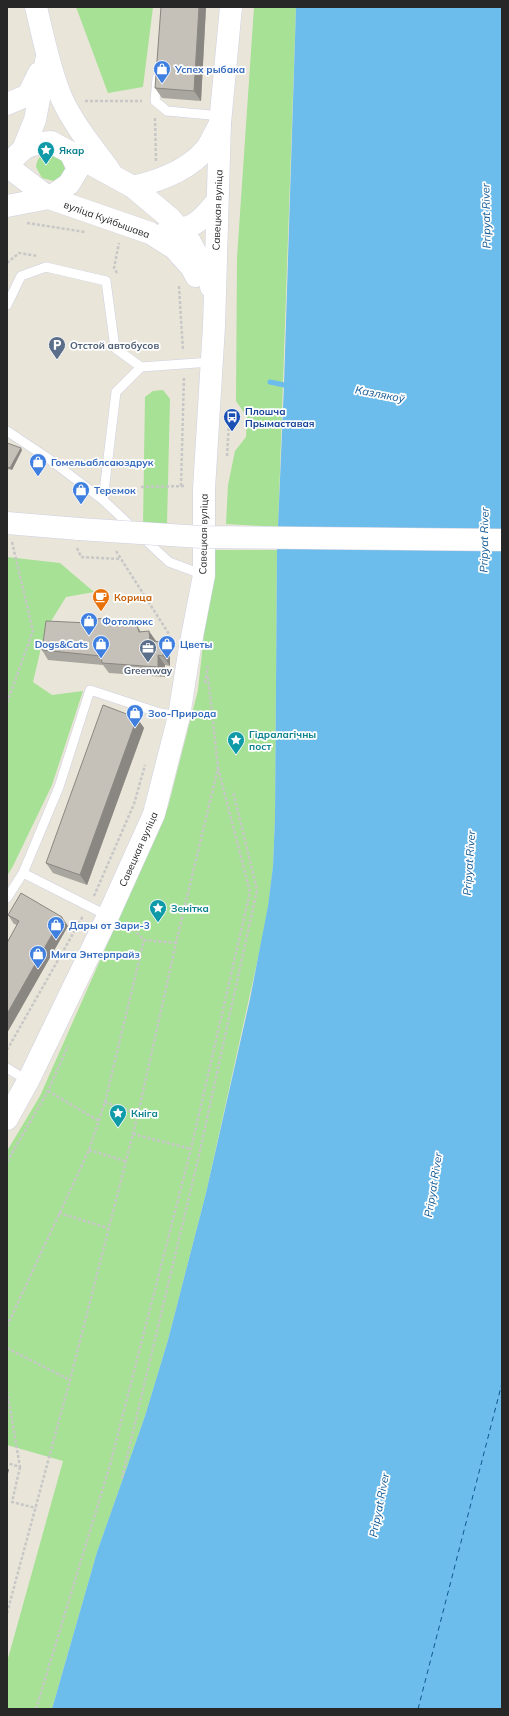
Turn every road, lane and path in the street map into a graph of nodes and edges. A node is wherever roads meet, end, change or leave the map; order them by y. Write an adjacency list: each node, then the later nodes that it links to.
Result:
1 (36, 7): 3 (main road)
2 (231, 7): 8 (main road, Савецкая вуліца)
3 (48, 54): 7 (main road); 9 (main road); 12 (main road)
4 (158, 70): 5 (lane)
5 (155, 101): 6 (path); 8 (lane)
6 (80, 102)
7 (7, 104)
8 (220, 120): 12 (main road); 14 (main road, Савецкая вуліца)
9 (24, 147): 10 (main road); 11 (main road)
10 (70, 152): 12 (main road); 13 (main road)
11 (7, 166): 13 (main road, вуліца Куйбышава)
12 (124, 183): 17 (main road)
13 (49, 198): 15 (main road); 19 (main road, вуліца Куйбышава)
14 (217, 201): 17 (main road); 22 (main road, Савецкая вуліца)
15 (7, 206)
16 (24, 223): 18 (path)
17 (179, 229): 19 (main road); 22 (main road)
18 (89, 233)
19 (150, 233): 22 (main road, вуліца Куйбышава)
20 (179, 278): 24 (path)
21 (7, 305): 25 (lane)
22 (214, 326): 23 (main road, Савецкая вуліца)
23 (211, 362): 24 (lane); 29 (main road, Савецкая вуліца)
24 (184, 364): 25 (lane); 27 (path)
25 (141, 367): 30 (lane)
26 (7, 431): 30 (lane)
27 (181, 486): 28 (path); 29 (path)
28 (141, 487)
29 (204, 489): 34 (main road, Савецкая вуліца)
30 (103, 500): 34 (lane)
31 (9, 531): 32 (main road); 37 (path)
32 (77, 536): 33 (main road, bridge); 35 (path)
33 (502, 540)
34 (204, 575): 38 (main road, Савецкая вуліца)
35 (172, 648)
36 (208, 675): 40 (path)
37 (7, 703)
38 (179, 716): 42 (lane); 44 (main road, Савецкая вуліца)
39 (147, 758): 44 (path)
40 (218, 768): 46 (path); 56 (path)
41 (233, 791): 67 (path)
42 (23, 873): 43 (lane); 44 (lane)
43 (7, 898)
44 (107, 914): 45 (path); 47 (path); 49 (main road, Савецкая вуліца)
45 (144, 940): 46 (path); 51 (path)
46 (176, 943): 52 (path)
47 (7, 1050)
48 (7, 1068): 49 (lane)
49 (28, 1081): 53 (main road, Савецкая вуліца)
50 (48, 1091): 54 (path)
51 (105, 1102): 52 (path); 54 (path)
52 (138, 1114): 55 (path)
53 (7, 1119)
54 (99, 1121): 57 (path)
55 (133, 1134): 56 (path); 58 (path)
56 (191, 1149): 70 (path)
57 (89, 1150): 58 (path); 59 (path)
58 (125, 1161): 60 (path)
59 (59, 1213): 60 (path); 61 (path)
60 (108, 1228): 63 (path)
61 (7, 1326)
62 (7, 1348): 63 (path)
63 (70, 1380): 68 (path)
64 (7, 1391): 66 (path)
65 (7, 1464): 66 (path)
66 (20, 1467): 68 (path)
67 (122, 1478)
68 (36, 1508): 69 (path)
69 (7, 1613)
70 (36, 1709)

